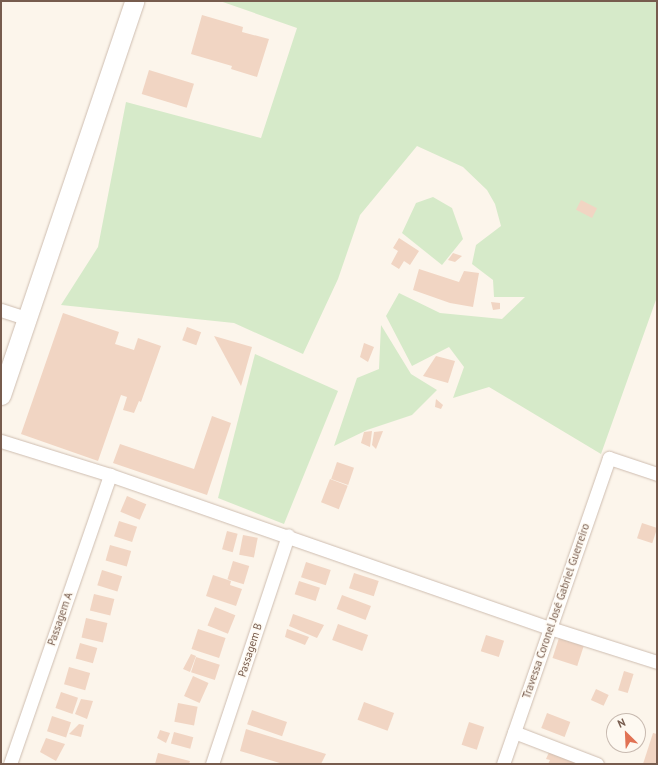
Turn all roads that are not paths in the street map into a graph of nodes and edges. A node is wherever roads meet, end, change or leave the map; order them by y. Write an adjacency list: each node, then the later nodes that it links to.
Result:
1 (134, 1): 3 (main road)
2 (1, 310): 3 (street)
3 (26, 318): 4 (main road)
4 (1, 395)
5 (1, 441): 7 (street)
6 (657, 474): 9 (street, Travessa Coronel José Gabriel Guerreiro)
7 (110, 475): 8 (street); 12 (street, Passagem A)
8 (288, 535): 9 (street); 13 (street, Passagem B)
9 (550, 628): 10 (street); 11 (street, Travessa Coronel José Gabriel Guerreiro)
10 (657, 662)
11 (514, 732): 14 (street, Travessa Coronel José Gabriel Guerreiro); 15 (street)
12 (10, 764)
13 (212, 764)
14 (503, 764)
15 (597, 764)

